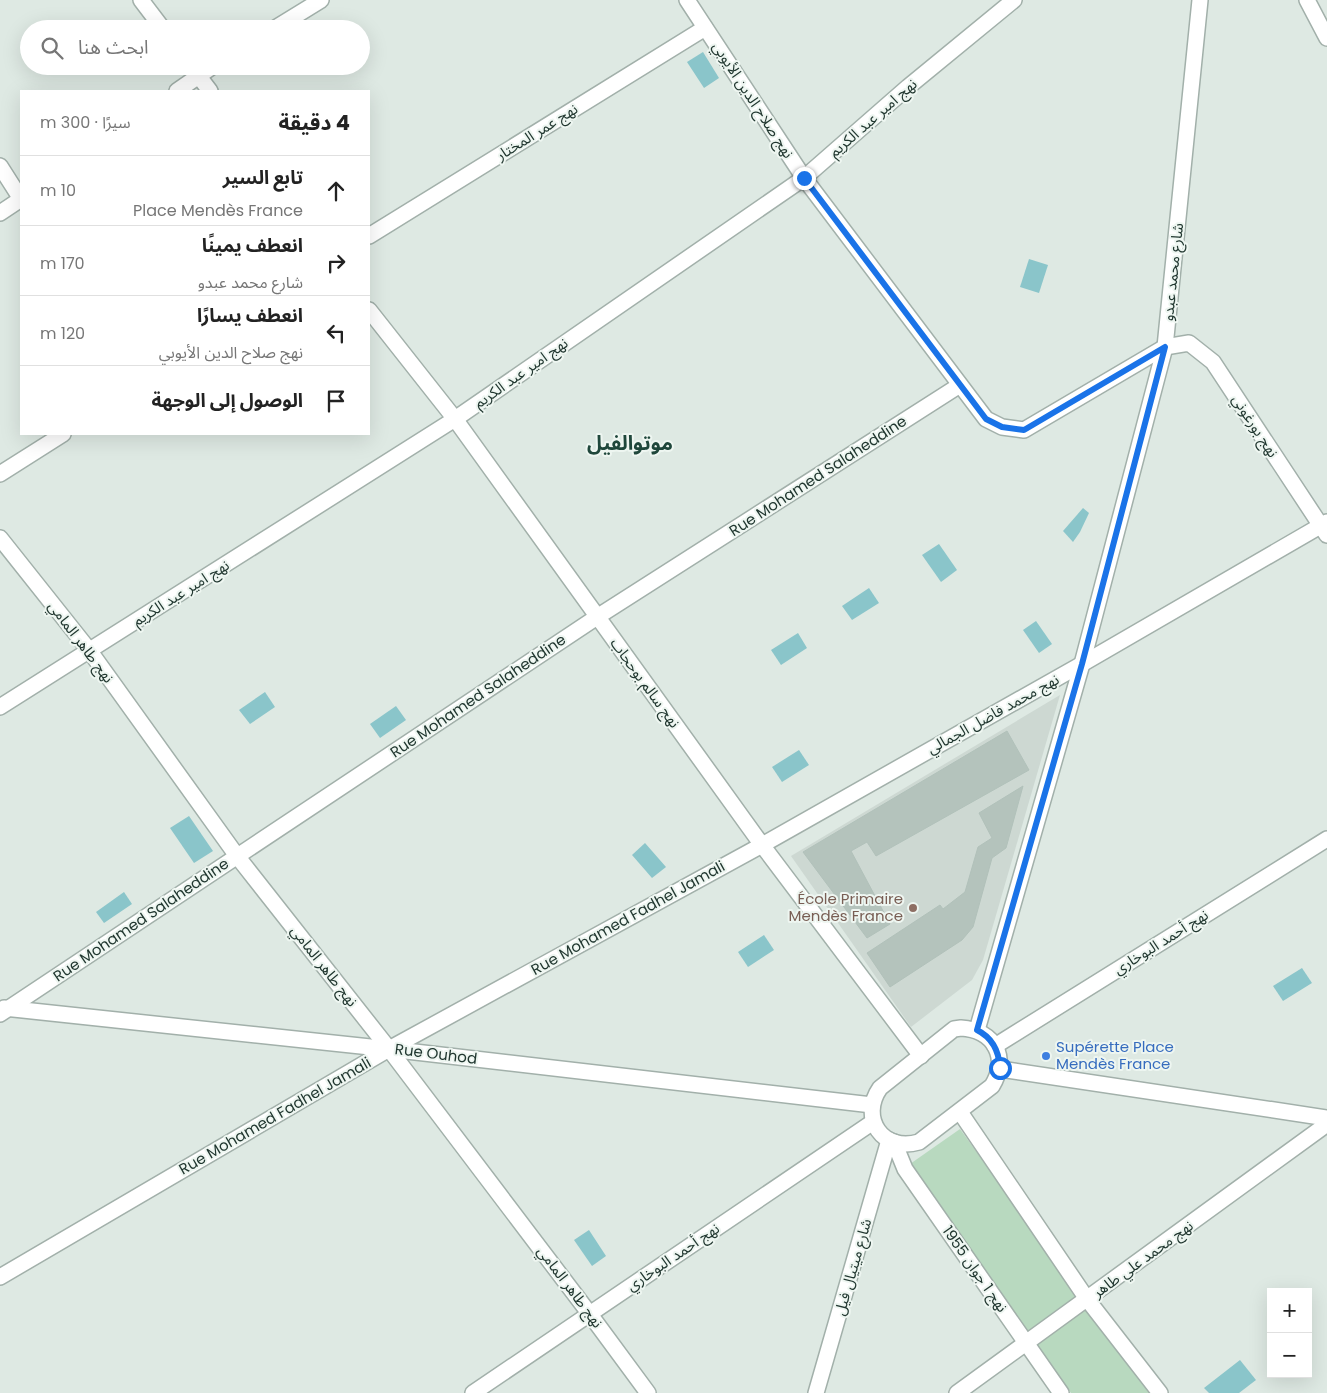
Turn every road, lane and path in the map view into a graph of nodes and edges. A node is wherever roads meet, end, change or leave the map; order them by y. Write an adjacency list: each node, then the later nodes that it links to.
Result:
1 (141, 0): 7 (street)
2 (321, 0): 8 (street)
3 (687, 0): 9 (street, نهج صلاح الدين الأيوبي)
4 (1014, 0): 16 (street, نهج امير عبد الكريم)
5 (1200, 0): 22 (street, شارع محمد عبدو)
6 (1307, 0): 10 (street)
7 (156, 20)
8 (289, 20)
9 (705, 28): 16 (street, نهج صلاح الدين الأيوبي); 20 (street, نهج عمر المختار)
10 (1327, 38)
11 (191, 75): 13 (street)
12 (198, 75): 14 (street)
13 (178, 90)
14 (209, 90)
15 (0, 166): 17 (street)
16 (804, 178): 23 (street, نهج صلاح الدين الأيوبي); 24 (street, نهج امير عبد الكريم)
17 (20, 197)
18 (20, 200): 19 (street)
19 (0, 213)
20 (370, 235)
21 (370, 311): 24 (street, نهج سالم بوحجاب)
22 (1165, 347): 23 (street, نهج صلاح الدين الأيوبي); 27 (street, نهج بورغوني); 31 (street, شارع محمد عبدو)
23 (960, 385): 29 (street, Rue Mohamed Salaheddine)
24 (455, 419): 29 (street, نهج سالم بوحجاب); 30 (street, نهج امير عبد الكريم)
25 (60, 435): 26 (street)
26 (0, 474)
27 (1325, 528): 31 (street, نهج محمد فاضل الجمالي)
28 (0, 538): 30 (street, نهج طاهر المامي)
29 (597, 617): 34 (street, نهج سالم بوحجاب); 35 (street, Rue Mohamed Salaheddine)
30 (89, 650): 32 (street, نهج امير عبد الكريم); 35 (street, نهج طاهر المامي)
31 (1082, 664): 34 (street, نهج محمد فاضل الجمالي); 37 (street, شارع محمد عبدو)
32 (0, 707)
33 (1327, 839): 38 (street, نهج أحمد البوخاري)
34 (762, 844): 39 (street, Rue Mohamed Fadhel Jamali); 40 (street, نهج سالم بوحجاب)
35 (237, 856): 36 (street, Rue Mohamed Salaheddine); 39 (street, نهج طاهر المامي)
36 (3, 1010): 39 (street, Rue Ouhod)
37 (977, 1030): 38 (street); 40 (street)
38 (995, 1046): 41 (street)
39 (389, 1049): 42 (street, Rue Ouhod); 48 (street, Rue Mohamed Fadhel Jamali); 50 (street, نهج طاهر المامي)
40 (921, 1056): 42 (street)
41 (1000, 1068): 43 (street); 44 (street)
42 (872, 1105): 45 (street)
43 (960, 1112): 47 (street); 49 (street)
44 (1327, 1118)
45 (873, 1122): 47 (street, نهج 1 جوان 1955); 50 (street, نهج أحمد البوخاري)
46 (1327, 1124): 49 (street, نهج محمد علي طاهر)
47 (892, 1141): 51 (street, نهج 1 جوان 1955); 54 (street, شارع ميتيال فيل)
48 (0, 1277)
49 (1087, 1300): 51 (street, نهج محمد علي طاهر); 57 (street)
50 (589, 1313): 52 (street, نهج أحمد البوخاري); 53 (street, نهج طاهر المامي)
51 (1026, 1344): 55 (street, نهج محمد علي طاهر); 56 (street, نهج 1 جوان 1955)
52 (472, 1393)
53 (648, 1393)
54 (816, 1393)
55 (957, 1393)
56 (1061, 1393)
57 (1160, 1393)

